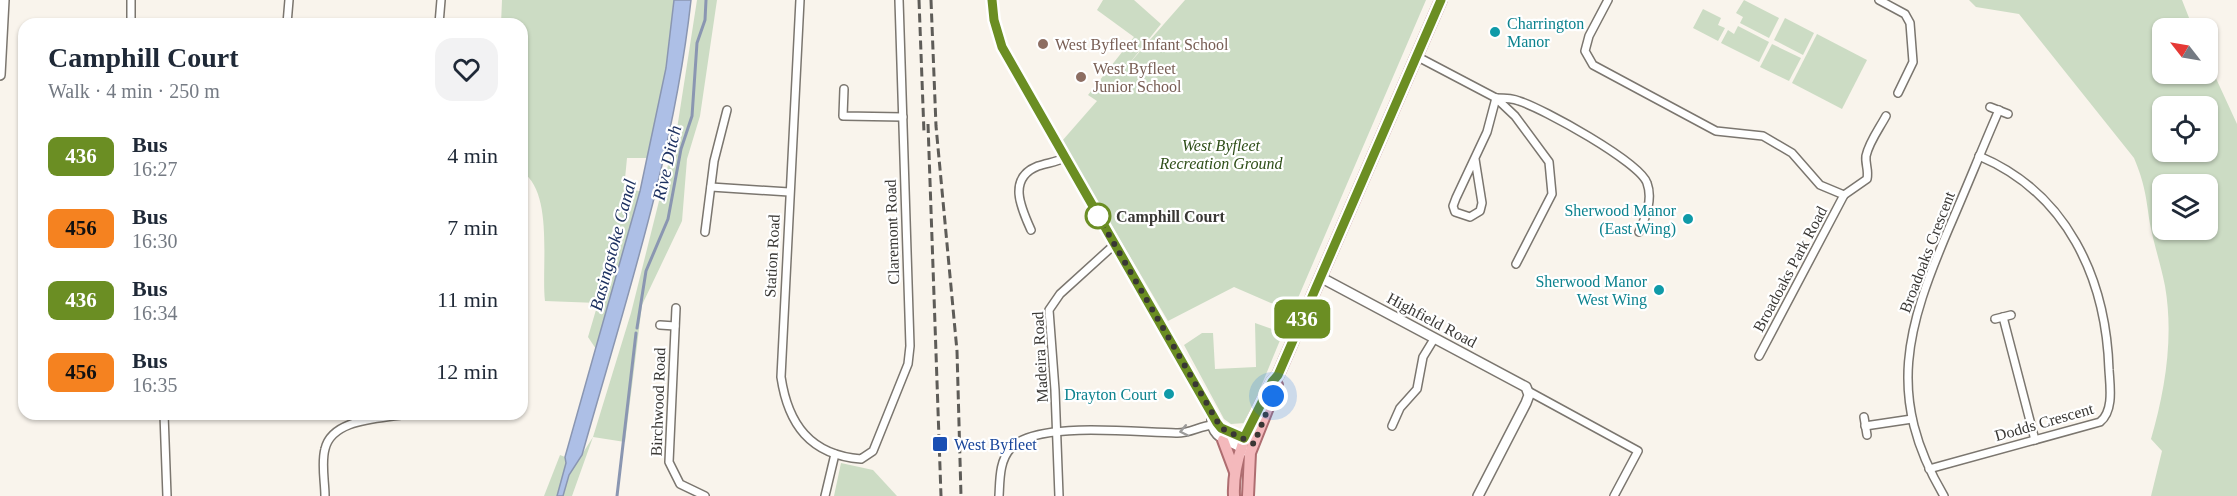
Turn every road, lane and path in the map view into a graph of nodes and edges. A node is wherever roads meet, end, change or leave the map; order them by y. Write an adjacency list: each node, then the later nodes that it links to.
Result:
1 (4, 0): 15 (street)
2 (131, 0): 11 (street)
3 (289, 0): 12 (street)
4 (441, 0): 13 (street)
5 (800, 0): 29 (street, Station Road)
6 (899, 0): 24 (street, Claremont Road)
7 (992, 0): 26 (street)
8 (1441, 0): 14 (main road)
9 (1608, 0): 30 (street, Broadoaks Park Road)
10 (1879, 0): 17 (street)
11 (131, 18)
12 (288, 18)
13 (440, 18)
14 (1418, 57): 18 (street); 36 (main road)
15 (0, 75)
16 (844, 89): 24 (street)
17 (1898, 93)
18 (1496, 98): 27 (street); 33 (street); 35 (street)
19 (1990, 107): 21 (street)
20 (727, 110): 28 (street)
21 (1999, 110): 22 (street); 25 (street, Broadoaks Crescent)
22 (2008, 114)
23 (1886, 116): 30 (street, Broadoaks Park Road)
24 (903, 117): 57 (street, Claremont Road)
25 (1979, 156): 45 (street, Broadoaks Crescent); 54 (street, Dodds Crescent)
26 (1065, 158): 31 (street); 34 (street)
27 (1475, 159): 27 (street)
28 (711, 187): 29 (street); 32 (street)
29 (789, 192): 56 (street, Station Road)
30 (1844, 195): 42 (street, Broadoaks Park Road)
31 (1031, 230)
32 (705, 232)
33 (1639, 232)
34 (1114, 245): 48 (street); 51 (street, Madeira Road)
35 (1516, 264)
36 (1320, 277): 41 (street, Highfield Road); 55 (main road)
37 (676, 308): 40 (street, Birchwood Road)
38 (2011, 315): 54 (street)
39 (660, 325): 40 (street, Birchwood Road)
40 (675, 326): 62 (street, Birchwood Road)
41 (1434, 339): 43 (street, Highfield Road); 49 (street)
42 (1758, 356)
43 (1528, 391): 68 (street); 69 (street, Highfield Road)
44 (1864, 417): 50 (street)
45 (1912, 419): 50 (street); 58 (street, Broadoaks Crescent)
46 (164, 420): 60 (street)
47 (376, 420): 61 (street)
48 (1212, 420): 51 (street, one-way to 51); 53 (street); 55 (street)
49 (1392, 426)
50 (1865, 426): 52 (street)
51 (1057, 431): 64 (street); 65 (street, Madeira Road)
52 (1867, 435)
53 (1223, 440): 55 (street); 59 (main road)
54 (2035, 440): 58 (street, Dodds Crescent)
55 (1247, 445): 59 (main road); 67 (main road)
56 (835, 454): 57 (street, Station Road); 63 (street)
57 (870, 455)
58 (1929, 469): 70 (street, Broadoaks Crescent)
59 (1235, 472): 66 (main road)
60 (167, 496)
61 (325, 496)
62 (705, 496)
63 (825, 496)
64 (999, 496)
65 (1059, 496)
66 (1234, 496)
67 (1248, 496)
68 (1478, 496)
69 (1614, 496)
70 (1944, 496)

